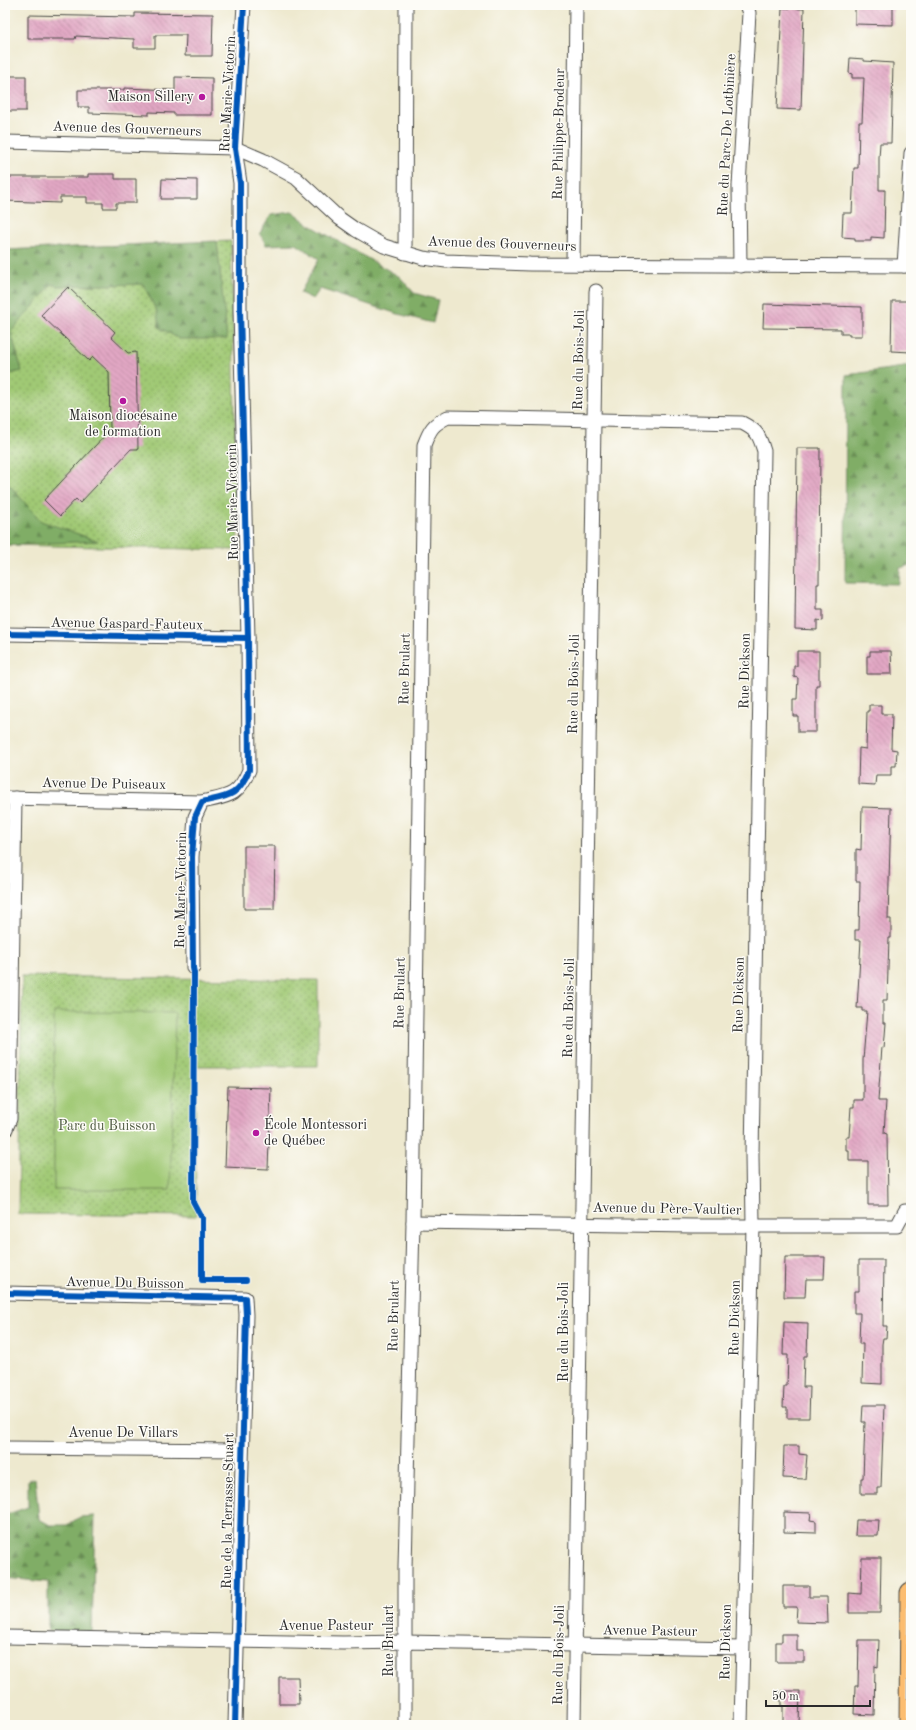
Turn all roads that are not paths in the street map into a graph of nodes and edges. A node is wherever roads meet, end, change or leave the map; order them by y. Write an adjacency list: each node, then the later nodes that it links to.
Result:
1 (244, 5): 6 (street, Rue Marie-Victorin)
2 (406, 5): 8 (street)
3 (576, 5): 9 (street, Rue Philippe-Brodeur)
4 (746, 5): 10 (street, Rue du Parc-De Lotbinière)
5 (5, 142): 6 (street, Avenue des Gouverneurs)
6 (235, 148): 8 (street, Avenue des Gouverneurs); 15 (street, Rue Marie-Victorin)
7 (911, 153): 11 (street)
8 (405, 253): 9 (street, Avenue des Gouverneurs)
9 (573, 264): 10 (street, Avenue des Gouverneurs)
10 (740, 266): 11 (street, Avenue des Gouverneurs)
11 (908, 266)
12 (596, 291): 13 (street, Rue du Bois-Joli)
13 (594, 420): 21 (street, Rue Brulart); 22 (street, Rue du Bois-Joli); 23 (street, Rue Dickson)
14 (5, 634): 15 (street, Avenue Gaspard-Fauteux)
15 (248, 638): 17 (street, Rue Marie-Victorin)
16 (10, 798): 17 (street, Avenue De Puiseaux); 19 (street)
17 (202, 802): 18 (street, Rue Marie-Victorin)
18 (193, 968)
19 (5, 1131)
20 (911, 1211): 23 (street, Avenue du Père-Vaultier)
21 (413, 1222): 22 (street, Avenue du Père-Vaultier); 31 (street, Rue Brulart)
22 (582, 1224): 23 (street, Avenue du Père-Vaultier); 32 (street, Rue du Bois-Joli)
23 (753, 1226): 33 (street, Rue Dickson)
24 (5, 1293): 25 (street, Avenue Du Buisson)
25 (245, 1298): 27 (street, Rue de la Terrasse-Stuart)
26 (5, 1448): 27 (street, Avenue De Villars)
27 (241, 1450): 30 (street, Rue de la Terrasse-Stuart)
28 (911, 1593): 38 (main road)
29 (5, 1637): 30 (street, Avenue Pasteur)
30 (238, 1640): 31 (street, Avenue Pasteur); 34 (street, Rue de la Terrasse-Stuart)
31 (405, 1642): 32 (street, Avenue Pasteur); 35 (street, Rue Brulart)
32 (575, 1646): 33 (street, Avenue Pasteur); 36 (street, Rue du Bois-Joli)
33 (742, 1648): 37 (street, Rue Dickson)
34 (235, 1725)
35 (405, 1725)
36 (574, 1725)
37 (741, 1725)
38 (910, 1725)

